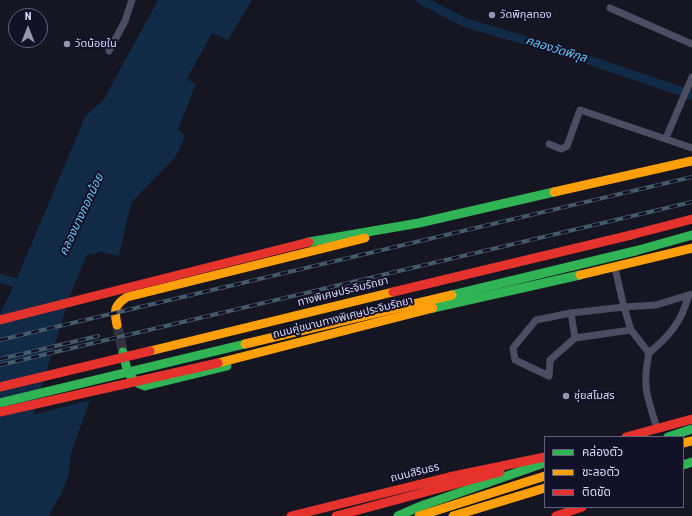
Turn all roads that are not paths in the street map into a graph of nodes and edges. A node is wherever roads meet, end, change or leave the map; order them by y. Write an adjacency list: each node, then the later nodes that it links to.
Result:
1 (132, 0): 4 (street)
2 (610, 8): 3 (street)
3 (692, 44)
4 (110, 51)
5 (692, 77): 6 (street)
6 (666, 138): 7 (street); 8 (street)
7 (549, 144)
8 (692, 148)
9 (692, 161): 11 (main road)
10 (692, 219): 25 (main road, ทางพิเศษประจิมรัถยา, bridge)
11 (419, 222): 19 (main road); 20 (main road)
12 (692, 235): 26 (main road, bridge)
13 (692, 248): 14 (main road, ถนนคู่ขนานทางพิเศษประจิมรัถยา)
14 (615, 268): 16 (main road, ถนนคู่ขนานทางพิเศษประจิมรัถยา); 17 (street)
15 (690, 296): 17 (street); 24 (street)
16 (452, 303): 23 (main road); 27 (main road, ถนนคู่ขนานทางพิเศษประจิมรัถยา, bridge)
17 (624, 307): 18 (street); 21 (street)
18 (571, 313): 22 (street); 22 (street)
19 (0, 320)
20 (117, 325)
21 (631, 330): 22 (street); 24 (street)
22 (575, 338)
23 (123, 352)
24 (649, 353): 29 (street)
25 (0, 387)
26 (0, 403)
27 (0, 412)
28 (692, 419): 29 (main road)
29 (657, 428): 31 (main road)
30 (692, 429): 32 (main road)
31 (629, 436)
32 (671, 436)
33 (544, 460): 40 (main road, ถนนสิรินธร)
34 (544, 460): 41 (main road)
35 (544, 460): 42 (main road)
36 (544, 476): 43 (main road)
37 (544, 488): 44 (main road)
38 (580, 508): 39 (main road)
39 (565, 514): 45 (main road)
40 (291, 516)
41 (336, 516)
42 (398, 516)
43 (419, 516)
44 (453, 516)
45 (556, 516)

